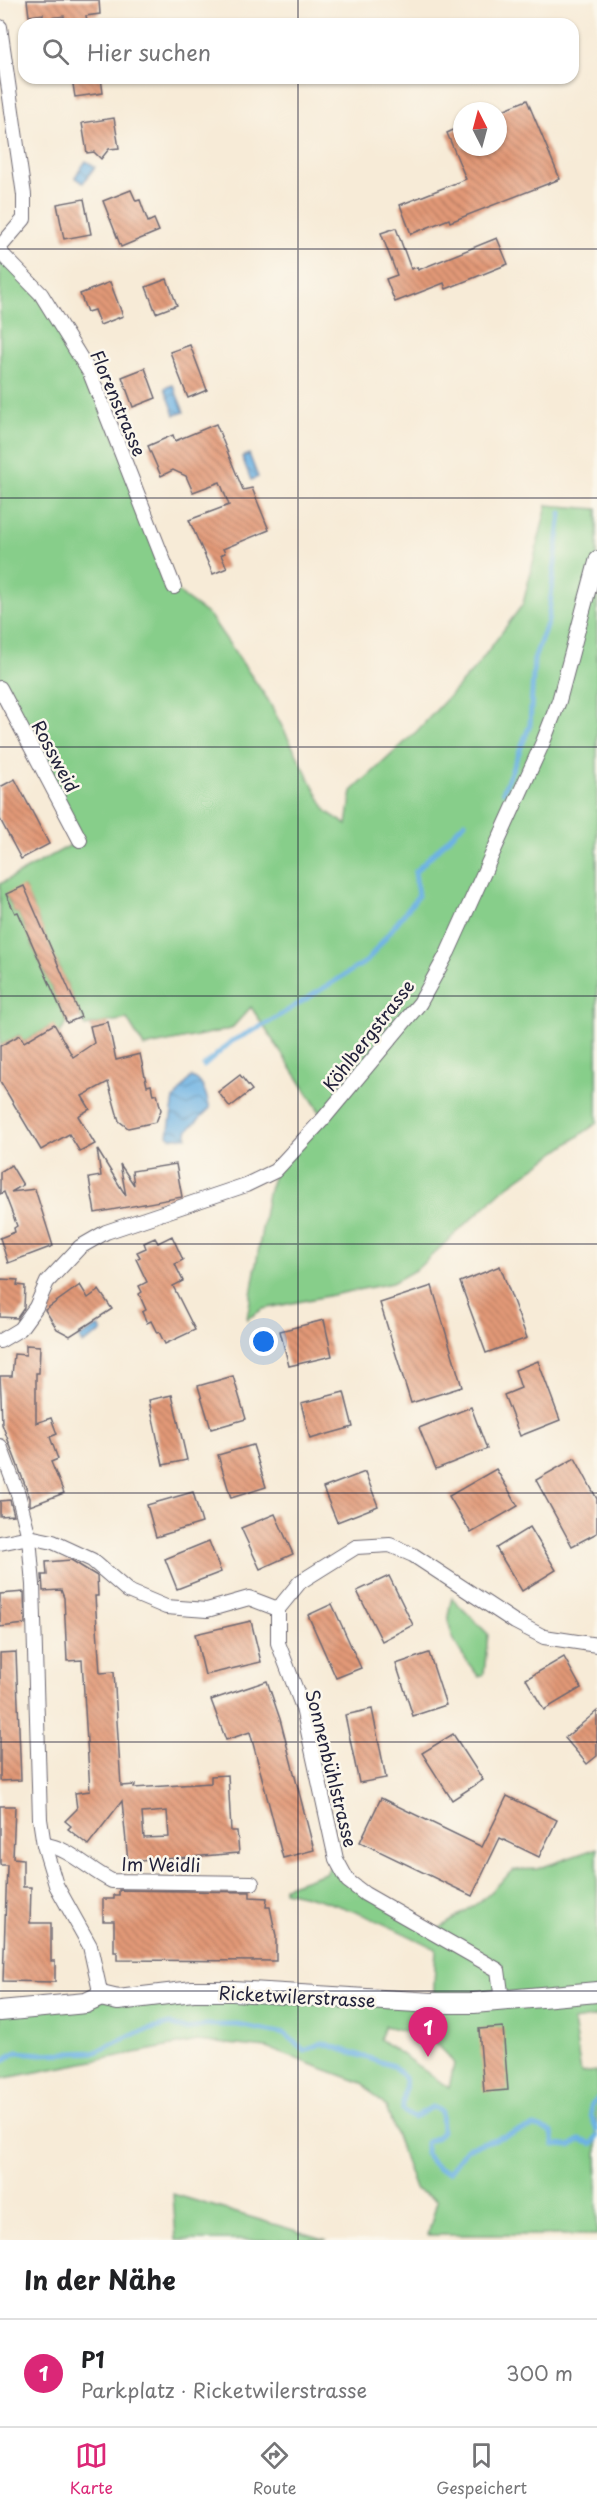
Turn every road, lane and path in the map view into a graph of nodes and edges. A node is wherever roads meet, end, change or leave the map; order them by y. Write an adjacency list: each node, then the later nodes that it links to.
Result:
1 (0, 27): 2 (street)
2 (0, 247)
3 (0, 252): 5 (street, Florenstrasse)
4 (597, 558): 8 (street, Köhlbergstrasse)
5 (174, 587)
6 (0, 688): 7 (street, Rossweid)
7 (80, 840)
8 (0, 1341)
9 (0, 1446): 10 (street)
10 (29, 1537): 11 (street); 12 (street); 14 (street)
11 (0, 1543)
12 (278, 1608): 13 (street); 18 (street, Sonnenbühlstrasse)
13 (597, 1645)
14 (44, 1845): 15 (street, Im Weidli); 17 (street)
15 (252, 1883)
16 (597, 1992): 18 (street, Ricketwilerstrasse)
17 (101, 1996): 18 (street, Ricketwilerstrasse); 19 (street, Ricketwilerstrasse)
18 (502, 2001)
19 (0, 2011)

